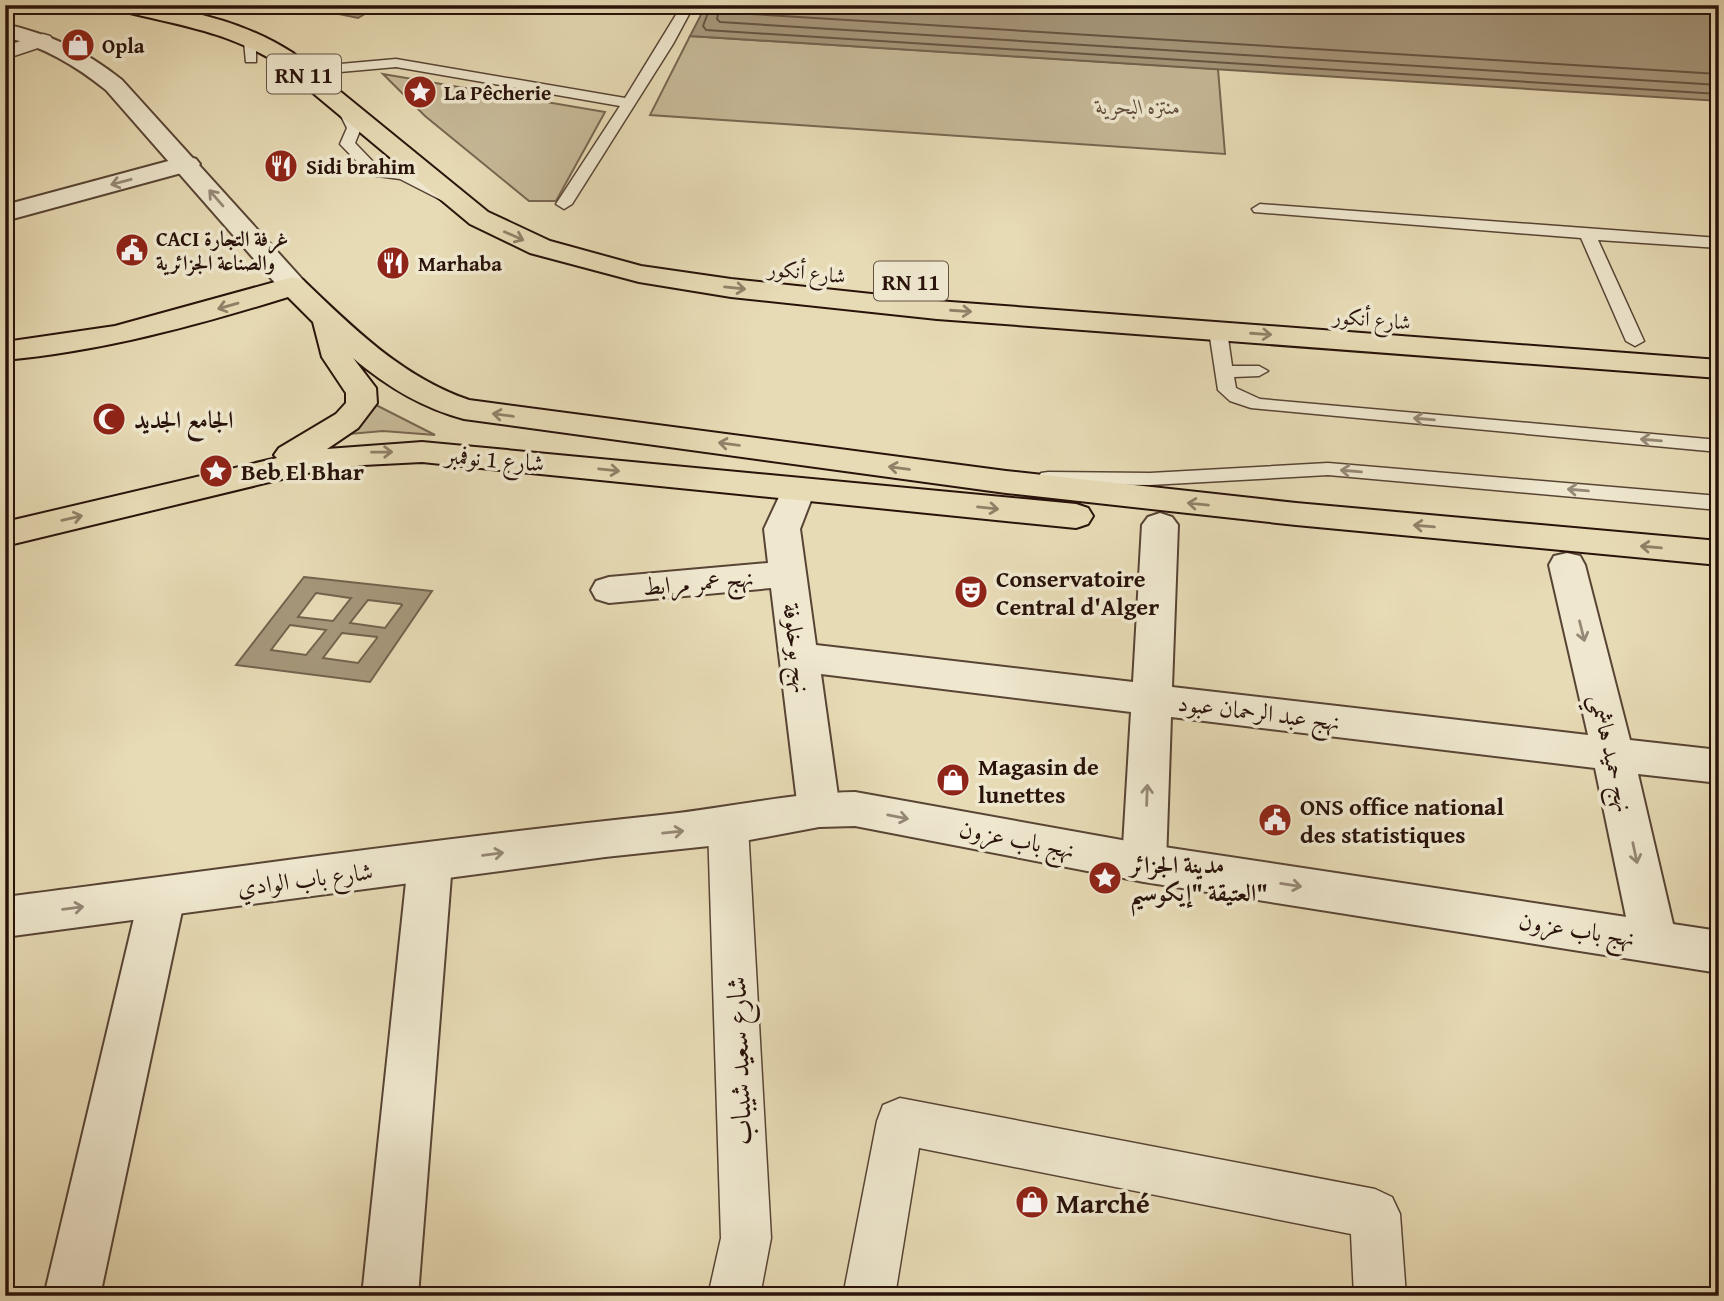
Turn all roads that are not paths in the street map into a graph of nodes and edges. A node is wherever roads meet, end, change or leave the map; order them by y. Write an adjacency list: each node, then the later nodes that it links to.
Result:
1 (121, 5): 5 (main road, RN 11)
2 (173, 5): 9 (main road, شارع أنكور / RN 11)
3 (688, 5): 10 (lane)
4 (5, 30): 6 (street)
5 (242, 33): 8 (lane); 21 (main road, شارع أنكور / RN 11, one-way to 21)
6 (43, 40): 7 (street); 11 (street)
7 (5, 53)
8 (251, 59)
9 (329, 69): 10 (lane); 17 (main road, شارع أنكور / RN 11)
10 (629, 103): 12 (lane)
11 (187, 164): 14 (street, one-way to 14); 18 (street, one-way to 11)
12 (564, 204)
13 (1260, 209): 15 (lane)
14 (5, 213)
15 (1587, 234): 16 (lane); 23 (lane)
16 (1719, 243)
17 (901, 280)
18 (293, 286): 20 (main road, شارع 1 نوفمبر); 22 (main road, one-way to 22)
19 (1064, 294): 23 (main road, شارع أنكور)
20 (326, 318): 31 (main road, شارع 1 نوفمبر, one-way to 20); 33 (main road)
21 (1218, 331): 27 (main road, شارع أنكور / RN 11, one-way to 27); 29 (lane)
22 (101, 338): 25 (main road); 26 (main road)
23 (1636, 341): 24 (main road, شارع أنكور)
24 (1719, 347)
25 (5, 351)
26 (5, 356)
27 (1719, 369)
28 (1259, 371): 29 (lane)
29 (1224, 372): 30 (lane, one-way to 29)
30 (1719, 446)
31 (797, 471): 32 (main road, one-way to 31); 33 (main road, شارع 1 نوفمبر, one-way to 31); 35 (main road, one-way to 35); 39 (street, نهج بوخلوفة)
32 (936, 473): 34 (lane, one-way to 32); 37 (main road, one-way to 32)
33 (195, 489): 36 (main road, one-way to 33)
34 (1719, 503)
35 (1160, 524): 38 (main road); 43 (street)
36 (5, 534)
37 (1719, 554)
38 (1567, 565): 40 (main road); 44 (street, نهج حميد هاشمي, one-way to 44)
39 (788, 574): 41 (street, نهج عمر مرابط); 42 (street, نهج بوخلوفة)
40 (1719, 580)
41 (608, 590)
42 (799, 657): 43 (street, نهج عبد الرحمان عبود); 46 (street, نهج بوخلوفة)
43 (1152, 700): 44 (street, نهج عبد الرحمان عبود); 50 (street, one-way to 43)
44 (1613, 755): 45 (street, نهج عبد الرحمان عبود); 53 (street, نهج حميد هاشمي, one-way to 53)
45 (1719, 767)
46 (819, 810): 47 (street, نهج باب عزون); 50 (street, نهج باب عزون, one-way to 50)
47 (728, 826): 48 (street, نهج باب عزون, one-way to 47); 57 (street, شارع سعيد شيباب)
48 (605, 839): 49 (street, شارع باب الوادي, one-way to 48)
49 (429, 863): 51 (street, شارع باب الوادي); 56 (street)
50 (1144, 863): 53 (street, نهج باب عزون, one-way to 53)
51 (162, 897): 52 (street, شارع باب الوادي, one-way to 51); 55 (street)
52 (5, 917)
53 (1654, 941): 54 (street, نهج باب عزون)
54 (1719, 952)
55 (72, 1296)
56 (390, 1296)
57 (734, 1296)
58 (869, 1296): 59 (street)
59 (1380, 1296)

